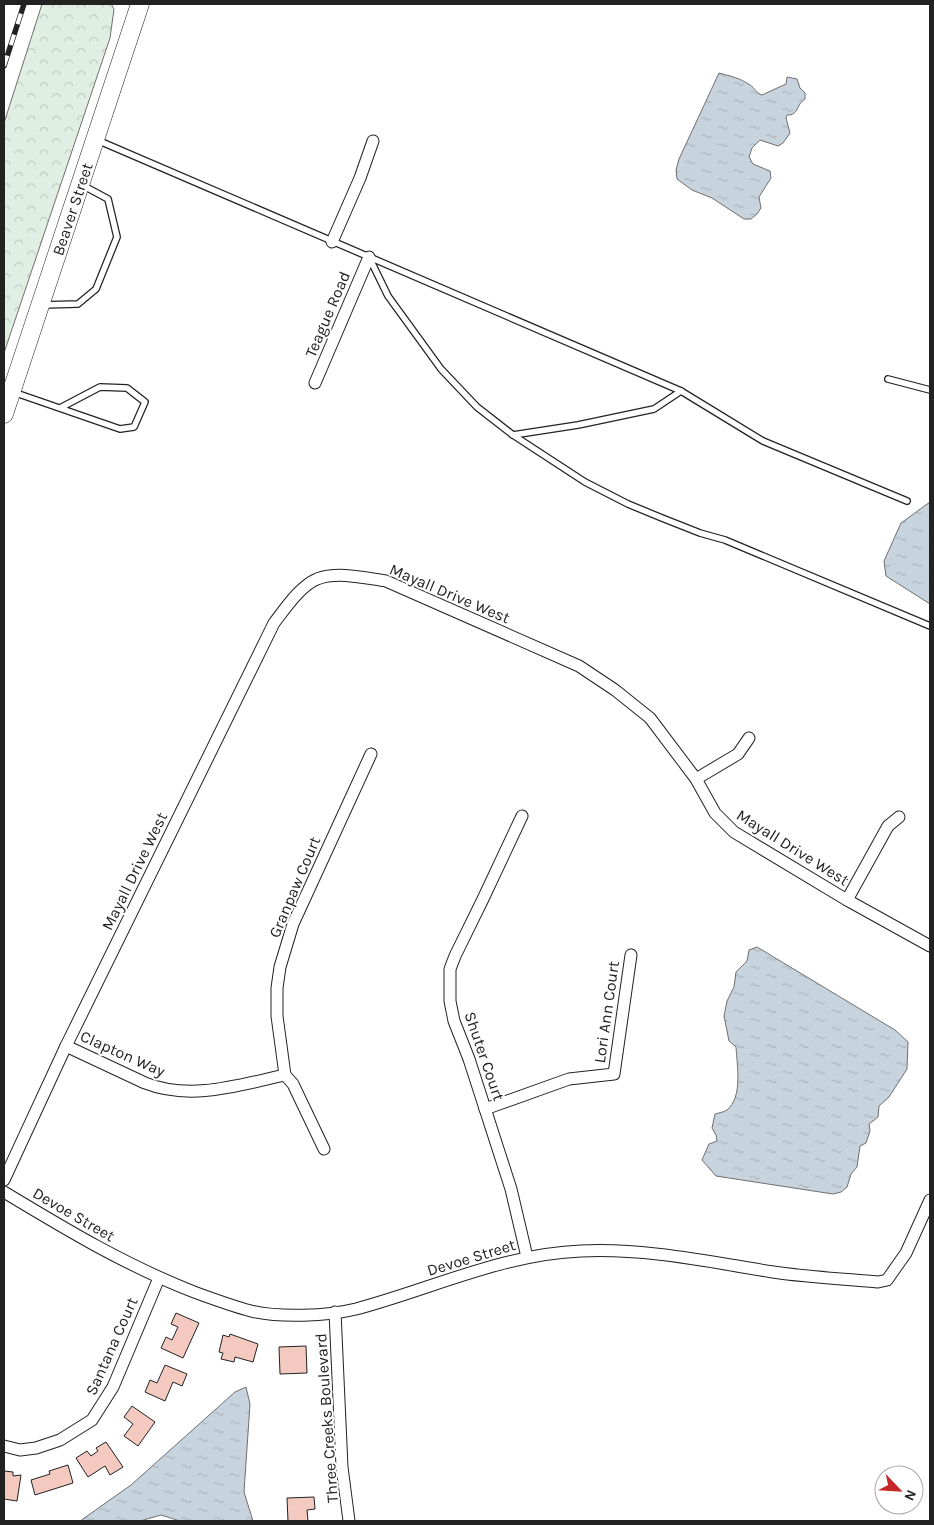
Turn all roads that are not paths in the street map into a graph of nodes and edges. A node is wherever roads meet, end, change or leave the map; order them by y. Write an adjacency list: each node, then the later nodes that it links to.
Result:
1 (140, 4): 2 (main road, Beaver Street)
2 (95, 139): 4 (main road, Beaver Street); 5 (lane)
3 (373, 142): 5 (street)
4 (80, 184): 7 (main road, Beaver Street); 7 (lane)
5 (332, 242): 6 (lane)
6 (369, 257): 9 (street, Teague Road); 11 (lane); 15 (lane)
7 (40, 305): 12 (main road, Beaver Street)
8 (888, 379): 10 (lane)
9 (315, 384)
10 (930, 390)
11 (681, 391): 15 (lane); 16 (lane)
12 (11, 392): 13 (lane); 14 (main road, Beaver Street)
13 (60, 408): 13 (lane)
14 (4, 414)
15 (513, 435): 17 (lane)
16 (907, 501)
17 (930, 626)
18 (750, 738): 20 (street)
19 (372, 754): 27 (street, Granpaw Court)
20 (696, 779): 23 (street, Mayall Drive West); 26 (street, Mayall Drive West)
21 (522, 816): 28 (street, Shuter Court)
22 (899, 817): 23 (street)
23 (847, 900): 24 (street, Mayall Drive West)
24 (930, 946)
25 (630, 955): 28 (street, Lori Ann Court)
26 (66, 1046): 27 (street, Clapton Way); 30 (street, Mayall Drive West)
27 (285, 1075): 29 (street, Granpaw Court)
28 (485, 1109): 33 (street, Shuter Court)
29 (324, 1150)
30 (4, 1180)
31 (4, 1192): 34 (street, Devoe Street)
32 (930, 1200): 33 (street, Devoe Street)
33 (527, 1257): 35 (street, Devoe Street)
34 (159, 1278): 35 (street, Devoe Street); 36 (street, Santana Court)
35 (335, 1312): 37 (street, Three Creeks Boulevard)
36 (4, 1446)
37 (349, 1521)

